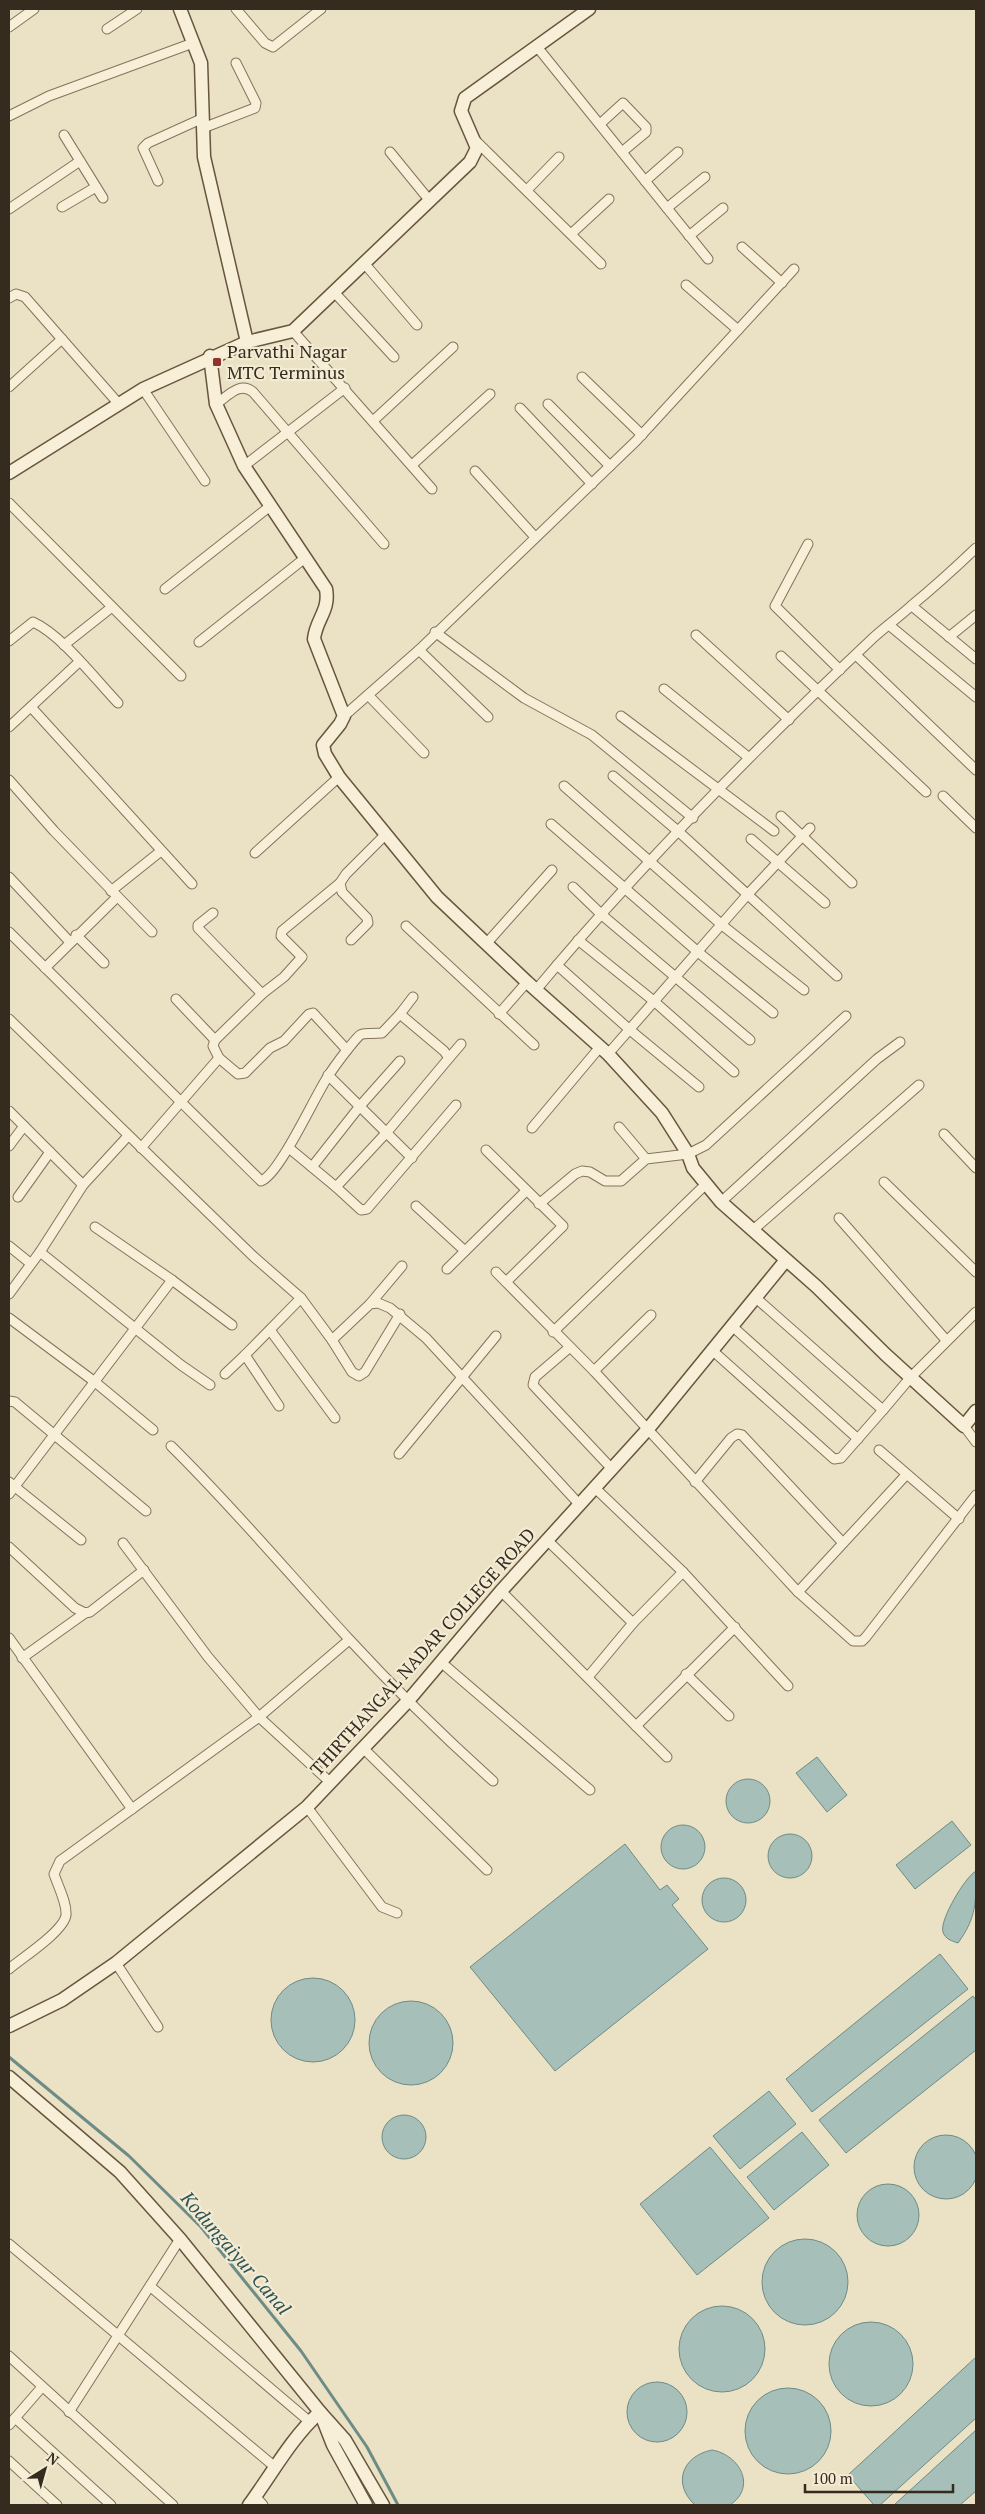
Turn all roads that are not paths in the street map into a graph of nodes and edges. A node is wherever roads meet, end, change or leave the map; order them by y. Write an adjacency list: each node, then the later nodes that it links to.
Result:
1 (34, 9): 7 (street)
2 (137, 9): 8 (street)
3 (180, 9): 9 (street)
4 (236, 9): 5 (street)
5 (321, 9)
6 (589, 9): 10 (street)
7 (9, 28)
8 (107, 29)
9 (193, 43): 12 (street); 13 (street)
10 (538, 48): 14 (street); 16 (street)
11 (236, 63): 13 (street)
12 (9, 116)
13 (202, 123): 23 (street); 49 (street)
14 (600, 124): 18 (street); 18 (street)
15 (64, 135): 21 (street)
16 (475, 140): 26 (street); 29 (street)
17 (390, 152): 29 (street)
18 (622, 152): 24 (street)
19 (678, 152): 24 (street)
20 (559, 157): 26 (street)
21 (80, 161): 25 (street); 33 (street)
22 (705, 178): 31 (street)
23 (158, 181)
24 (645, 181): 31 (street)
25 (96, 187): 27 (street); 30 (street)
26 (526, 190): 34 (street)
27 (102, 198)
28 (609, 199): 34 (street)
29 (430, 201): 38 (street)
30 (62, 207)
31 (667, 208): 35 (street)
32 (723, 208): 35 (street)
33 (9, 210)
34 (571, 234): 39 (street)
35 (689, 236): 37 (street)
36 (742, 246): 41 (street)
37 (708, 260)
38 (364, 263): 43 (street); 45 (street)
39 (601, 264)
40 (794, 269): 41 (street)
41 (782, 283): 46 (street)
42 (686, 285): 46 (street)
43 (334, 292): 47 (street); 52 (street)
44 (9, 298): 48 (street)
45 (417, 325)
46 (738, 330): 64 (street)
47 (293, 331): 49 (street); 55 (street)
48 (62, 339): 54 (street); 58 (street)
49 (247, 342): 51 (street)
50 (452, 347): 62 (street)
51 (210, 356): 56 (street); 59 (street)
52 (394, 357)
53 (582, 377): 64 (street)
54 (9, 387)
55 (345, 388): 62 (street); 63 (street)
56 (143, 389): 58 (street); 70 (street)
57 (490, 394): 66 (street)
58 (118, 403): 69 (street)
59 (216, 404): 63 (street); 65 (street)
60 (548, 404): 67 (street)
61 (520, 408): 71 (street)
62 (374, 420): 66 (street)
63 (288, 432): 65 (street); 76 (street)
64 (642, 435): 67 (street)
65 (244, 466): 74 (street)
66 (412, 466): 72 (street)
67 (610, 466): 71 (street)
68 (475, 471): 75 (street)
69 (9, 473)
70 (205, 481)
71 (592, 484): 75 (street)
72 (432, 489)
73 (9, 503): 82 (street)
74 (270, 507): 79 (street); 80 (street)
75 (535, 537): 85 (street)
76 (384, 544)
77 (808, 544): 96 (street)
78 (976, 548): 81 (street)
79 (305, 558): 89 (street); 104 (street)
80 (165, 589)
81 (912, 606): 84 (street); 87 (street)
82 (112, 607): 90 (street); 97 (street)
83 (976, 615): 87 (street)
84 (889, 625): 92 (street); 101 (street)
85 (435, 632): 91 (street); 120 (street)
86 (696, 635): 107 (street)
87 (949, 637): 94 (street)
88 (9, 641): 90 (street)
89 (199, 642)
90 (64, 645): 95 (street)
91 (419, 650): 100 (street); 106 (street)
92 (856, 655): 96 (street); 111 (street)
93 (781, 656): 99 (street)
94 (976, 659)
95 (79, 662): 102 (street); 103 (street)
96 (840, 670): 99 (street)
97 (180, 676)
98 (664, 689): 110 (street)
99 (819, 691): 107 (street); 117 (street)
100 (368, 695): 104 (street); 109 (street)
101 (976, 697)
102 (118, 703)
103 (31, 707): 108 (street); 129 (street)
104 (344, 716): 113 (street)
105 (621, 716): 116 (street)
106 (488, 718)
107 (789, 720): 110 (street)
108 (9, 727)
109 (424, 753)
110 (748, 757): 116 (street)
111 (976, 770)
112 (613, 776): 125 (street)
113 (339, 777): 126 (street); 130 (street)
114 (9, 780): 140 (street)
115 (564, 786): 131 (street)
116 (720, 790): 120 (street); 124 (street)
117 (926, 792)
118 (943, 796): 123 (street)
119 (781, 816): 127 (street)
120 (692, 818): 125 (street)
121 (551, 824): 139 (street)
122 (810, 828): 127 (street)
123 (976, 828)
124 (774, 831)
125 (679, 832): 131 (street); 141 (street)
126 (385, 835): 135 (street); 152 (street)
127 (802, 836): 132 (street); 136 (street)
128 (751, 839): 132 (street)
129 (161, 851): 137 (street); 140 (street)
130 (255, 853)
131 (651, 862): 139 (street); 145 (street)
132 (778, 862): 141 (street); 142 (street)
133 (552, 870): 152 (street)
134 (9, 877): 149 (street)
135 (340, 883): 150 (street); 161 (street)
136 (852, 883)
137 (192, 884)
138 (573, 887): 144 (street)
139 (626, 889): 144 (street); 153 (street)
140 (114, 894): 148 (street); 149 (street)
141 (748, 894): 145 (street); 157 (street)
142 (824, 903)
143 (212, 913): 161 (street)
144 (602, 915): 151 (street); 158 (street)
145 (722, 925): 153 (street); 160 (street)
146 (406, 926): 167 (street)
147 (9, 932): 156 (street)
148 (152, 932)
149 (73, 938): 154 (street); 156 (street)
150 (351, 940)
151 (578, 940): 155 (street); 164 (street)
152 (486, 944): 159 (street)
153 (698, 952): 158 (street); 165 (street)
154 (104, 963)
155 (557, 965): 159 (street); 170 (street)
156 (45, 968): 185 (street)
157 (837, 976)
158 (676, 979): 164 (street); 172 (street)
159 (531, 986): 167 (street); 177 (street)
160 (804, 990)
161 (262, 994): 171 (street)
162 (413, 997): 166 (street)
163 (176, 999): 171 (street)
164 (655, 1002): 170 (street); 181 (street)
165 (773, 1013)
166 (400, 1014): 176 (street); 179 (street)
167 (499, 1014): 175 (street)
168 (846, 1016): 200 (street)
169 (9, 1019): 194 (street)
170 (630, 1030): 177 (street); 184 (street)
171 (215, 1040): 178 (street)
172 (750, 1040)
173 (900, 1042): 211 (street)
174 (461, 1044): 179 (street)
175 (534, 1045)
176 (347, 1050): 178 (street); 182 (street)
177 (604, 1050): 191 (street); 200 (street)
178 (219, 1058): 185 (street)
179 (449, 1058): 192 (street)
180 (400, 1061): 187 (street)
181 (734, 1072)
182 (328, 1075): 187 (street); 197 (street)
183 (919, 1085): 216 (street)
184 (699, 1088)
185 (182, 1102): 196 (street); 197 (street)
186 (456, 1105): 201 (street)
187 (360, 1106): 192 (street); 203 (street)
188 (9, 1111): 189 (street)
189 (24, 1126): 195 (street); 199 (street)
190 (619, 1127): 202 (street)
191 (532, 1128)
192 (387, 1132): 201 (street); 208 (street)
193 (944, 1134): 204 (street)
194 (128, 1136): 196 (street); 206 (street)
195 (9, 1146)
196 (141, 1148): 229 (street)
197 (289, 1148): 203 (street)
198 (486, 1150): 209 (street)
199 (50, 1152): 206 (street); 210 (street)
200 (688, 1154): 202 (street); 207 (street)
201 (412, 1158): 208 (street)
202 (646, 1159): 212 (street)
203 (312, 1167): 208 (street)
204 (976, 1168)
205 (884, 1182): 225 (street)
206 (82, 1184): 219 (street)
207 (705, 1185): 211 (street); 240 (street)
208 (336, 1187)
209 (526, 1192): 212 (street); 218 (street)
210 (18, 1197)
211 (721, 1202): 216 (street)
212 (539, 1204): 227 (street)
213 (416, 1206): 218 (street)
214 (840, 1218): 243 (street)
215 (95, 1227): 226 (street)
216 (752, 1231): 220 (street)
217 (9, 1246): 221 (street)
218 (465, 1251): 223 (street)
219 (40, 1252): 221 (street); 238 (street)
220 (786, 1260): 230 (street, THIRTHANGAL NADAR COLLEGE ROAD); 250 (street)
221 (30, 1263): 228 (street)
222 (402, 1266): 231 (street)
223 (446, 1269)
224 (496, 1272): 227 (street)
225 (976, 1272)
226 (172, 1280): 236 (street); 238 (street)
227 (506, 1282): 240 (street)
228 (9, 1294)
229 (301, 1298): 239 (street); 242 (street)
230 (756, 1298): 237 (street, THIRTHANGAL NADAR COLLEGE ROAD); 255 (street)
231 (370, 1304): 233 (street); 242 (street)
232 (976, 1312): 243 (street)
233 (400, 1314): 242 (street); 249 (street)
234 (651, 1315): 247 (street)
235 (9, 1318): 251 (street)
236 (232, 1325)
237 (732, 1326): 245 (street, THIRTHANGAL NADAR COLLEGE ROAD); 262 (street)
238 (135, 1328): 251 (street); 252 (street)
239 (270, 1330): 246 (street); 257 (street)
240 (553, 1332): 244 (street)
241 (496, 1336): 249 (street)
242 (332, 1340)
243 (946, 1340): 250 (street)
244 (570, 1347): 247 (street); 267 (street)
245 (712, 1351): 259 (street, THIRTHANGAL NADAR COLLEGE ROAD); 262 (street)
246 (245, 1355): 248 (street); 254 (street)
247 (594, 1371): 259 (street)
248 (225, 1374)
249 (462, 1378): 266 (street); 273 (street)
250 (910, 1378): 255 (street); 258 (street)
251 (95, 1382): 260 (street); 261 (street)
252 (210, 1385)
253 (10, 1400): 261 (street)
254 (279, 1406)
255 (883, 1410): 262 (street)
256 (976, 1411): 258 (street)
257 (335, 1418)
258 (964, 1426): 263 (street)
259 (648, 1429): 267 (street, THIRTHANGAL NADAR COLLEGE ROAD); 269 (street)
260 (153, 1430)
261 (54, 1436): 271 (street); 274 (street)
262 (858, 1438)
263 (976, 1442)
264 (171, 1446): 289 (street)
265 (879, 1450): 268 (street)
266 (399, 1454)
267 (612, 1469): 270 (street, THIRTHANGAL NADAR COLLEGE ROAD)
268 (906, 1475): 275 (street); 279 (street)
269 (695, 1482): 279 (street); 284 (street)
270 (594, 1487): 273 (street, THIRTHANGAL NADAR COLLEGE ROAD); 282 (street)
271 (11, 1488): 276 (street)
272 (976, 1495): 275 (street)
273 (579, 1504): 277 (street, THIRTHANGAL NADAR COLLEGE ROAD)
274 (146, 1511)
275 (959, 1519): 284 (street)
276 (81, 1540)
277 (546, 1540): 283 (street, THIRTHANGAL NADAR COLLEGE ROAD); 286 (street)
278 (123, 1543): 281 (street)
279 (843, 1544): 284 (street)
280 (9, 1547): 285 (street)
281 (144, 1570): 285 (street); 297 (street)
282 (683, 1572): 286 (street); 287 (street)
283 (501, 1591): 291 (street, THIRTHANGAL NADAR COLLEGE ROAD); 293 (street)
284 (798, 1592)
285 (85, 1613): 290 (street)
286 (633, 1623): 293 (street)
287 (735, 1627): 292 (street); 294 (street)
288 (9, 1638): 290 (street)
289 (349, 1640): 295 (street); 297 (street)
290 (22, 1658): 305 (street)
291 (442, 1663): 295 (street, THIRTHANGAL NADAR COLLEGE ROAD); 303 (street)
292 (686, 1674): 296 (street); 298 (street)
293 (588, 1677): 298 (street)
294 (788, 1686)
295 (408, 1701): 299 (street, THIRTHANGAL NADAR COLLEGE ROAD); 301 (street)
296 (729, 1716)
297 (259, 1717): 302 (street); 305 (street)
298 (636, 1726): 300 (street)
299 (364, 1749): 302 (street, THIRTHANGAL NADAR COLLEGE ROAD); 306 (street)
300 (667, 1757)
301 (493, 1781)
302 (332, 1783): 304 (street, THIRTHANGAL NADAR COLLEGE ROAD)
303 (590, 1790)
304 (307, 1807): 307 (street); 308 (street, THIRTHANGAL NADAR COLLEGE ROAD)
305 (132, 1809): 309 (street)
306 (487, 1870)
307 (396, 1913)
308 (116, 1963): 310 (street, THIRTHANGAL NADAR COLLEGE ROAD); 311 (street)
309 (9, 1969)
310 (9, 2026)
311 (158, 2027)
312 (9, 2077): 313 (street)
313 (180, 2239): 315 (street); 320 (street)
314 (9, 2244): 316 (street)
315 (151, 2287): 316 (street); 322 (street)
316 (119, 2336): 319 (street); 324 (street)
317 (9, 2356): 318 (street)
318 (42, 2387): 319 (street); 321 (street)
319 (69, 2412): 326 (street)
320 (320, 2412): 322 (street); 329 (street); 330 (street)
321 (12, 2422): 328 (street)
322 (310, 2422): 324 (street)
323 (9, 2461): 327 (street)
324 (275, 2467): 325 (street)
325 (256, 2502)
326 (167, 2504)
327 (57, 2505)
328 (111, 2505)
329 (366, 2505)
330 (383, 2505)

